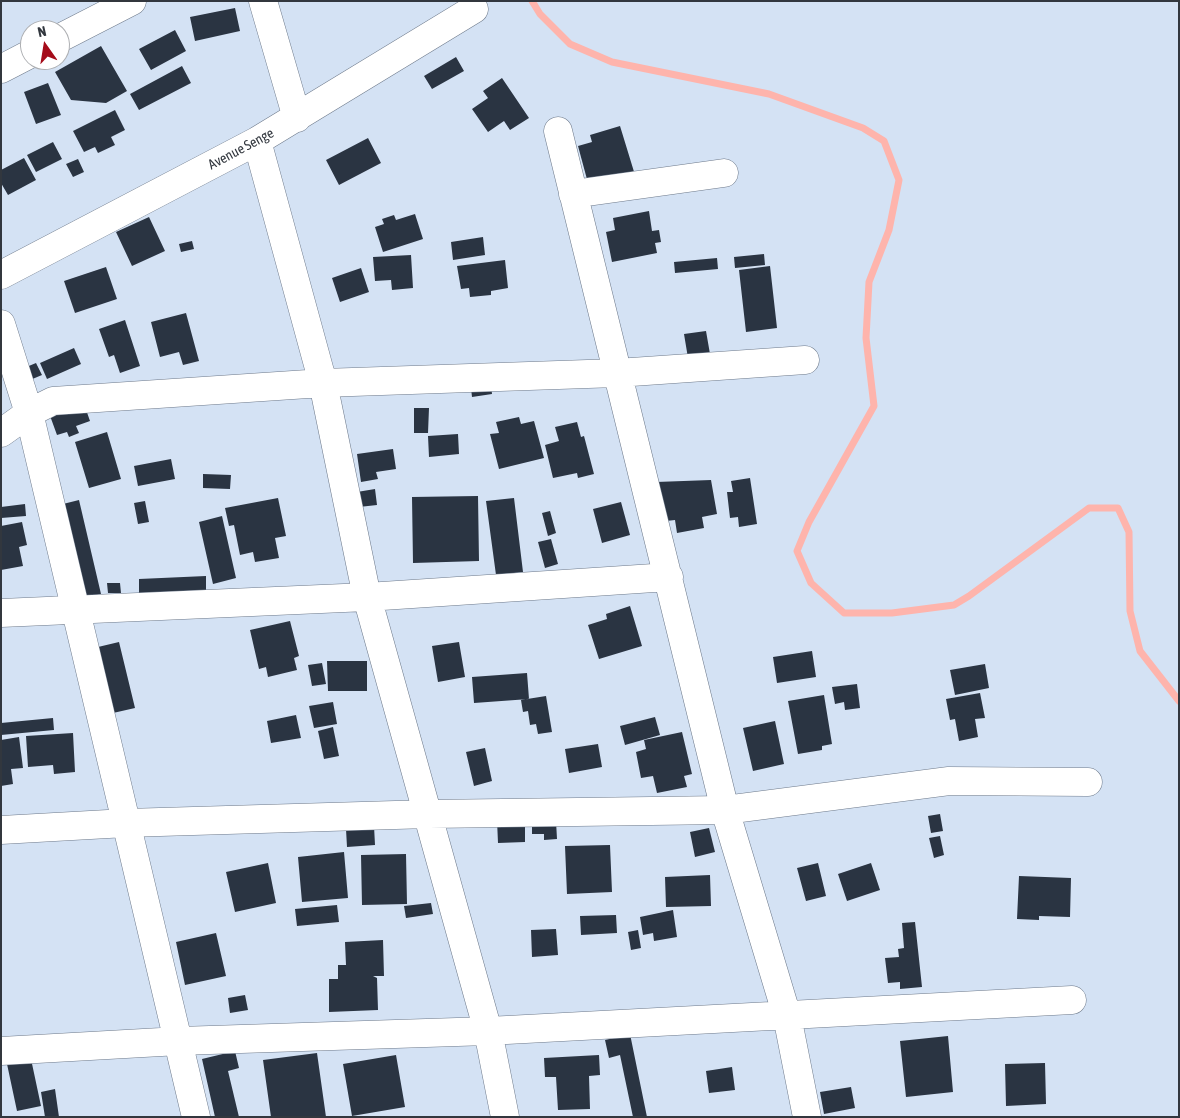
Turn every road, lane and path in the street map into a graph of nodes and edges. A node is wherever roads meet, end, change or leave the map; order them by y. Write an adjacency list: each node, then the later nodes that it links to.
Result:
1 (132, 1): 4 (street)
2 (264, 1): 7 (street)
3 (474, 9): 7 (street, Avenue Senge)
4 (70, 33)
5 (20, 59): 6 (street)
6 (1, 69)
7 (297, 118): 9 (street, Avenue Senge)
8 (558, 131): 11 (street)
9 (257, 141): 12 (street, Avenue Senge); 16 (street)
10 (724, 173): 11 (street)
11 (573, 194): 15 (street)
12 (1, 276)
13 (1, 324): 17 (street)
14 (805, 360): 15 (street)
15 (617, 373): 16 (street); 19 (street)
16 (323, 384): 17 (street); 20 (street)
17 (29, 412): 18 (street); 21 (street)
18 (1, 433)
19 (669, 577): 20 (street); 24 (street)
20 (367, 597): 21 (street); 25 (street)
21 (74, 609): 22 (street); 26 (street)
22 (1, 613)
23 (1088, 782): 24 (street)
24 (725, 810): 25 (street); 29 (street)
25 (429, 814): 26 (street); 30 (street)
26 (126, 823): 27 (street); 31 (street)
27 (1, 830)
28 (1072, 1000): 29 (street)
29 (786, 1016): 30 (street); 35 (street)
30 (488, 1032): 31 (street); 34 (street)
31 (179, 1041): 32 (street); 33 (street)
32 (1, 1052)
33 (196, 1117)
34 (505, 1117)
35 (807, 1117)

